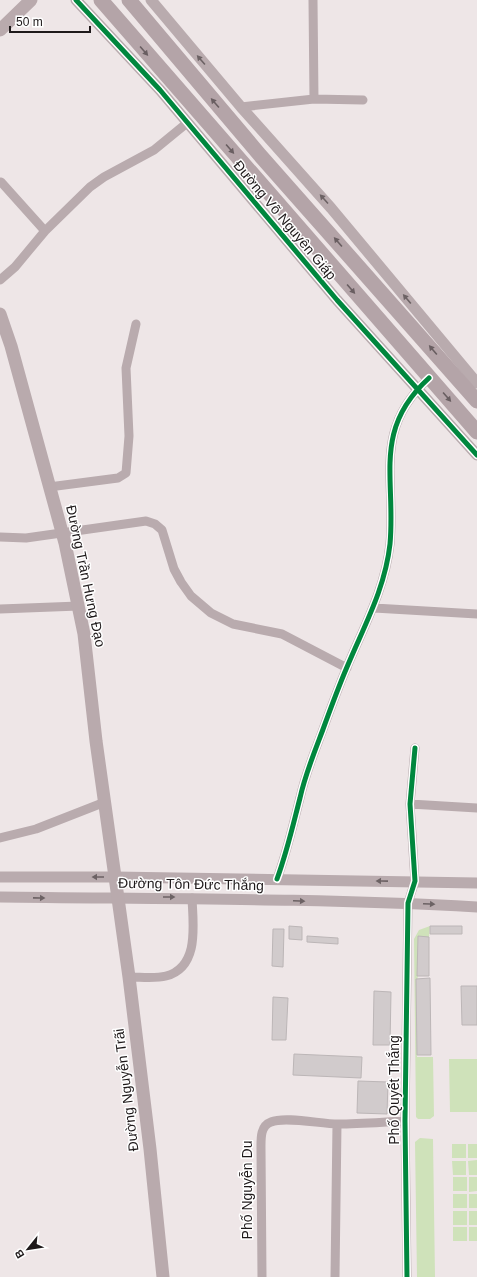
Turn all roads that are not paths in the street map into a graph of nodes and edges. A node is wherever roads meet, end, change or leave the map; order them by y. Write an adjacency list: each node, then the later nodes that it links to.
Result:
1 (31, 0): 7 (main road)
2 (76, 0): 11 (street, Đường Võ Nguyên Giáp)
3 (101, 0): 17 (highway, Đường Võ Nguyên Giáp, one-way to 17)
4 (129, 0): 20 (highway, Đường Võ Nguyên Giáp, one-way to 4)
5 (151, 0): 10 (street, one-way to 5)
6 (314, 0): 8 (street)
7 (0, 30)
8 (314, 99): 9 (street); 10 (street)
9 (363, 100)
10 (241, 106): 18 (street, one-way to 10)
11 (187, 124): 13 (street); 19 (street, Đường Võ Nguyên Giáp)
12 (1, 182): 13 (street)
13 (45, 231): 14 (street)
14 (0, 280)
15 (0, 314): 23 (main road, Đường Trần Hưng Đạo)
16 (136, 324): 23 (street)
17 (429, 378): 19 (street); 21 (highway, Đường Võ Nguyên Giáp, one-way to 21)
18 (477, 382)
19 (417, 389): 22 (street, Đường Võ Nguyên Giáp); 27 (street)
20 (477, 401)
21 (477, 432)
22 (477, 455)
23 (49, 488): 24 (main road, Đường Trần Hưng Đạo)
24 (62, 533): 25 (street); 26 (main road, Đường Trần Hưng Đạo); 30 (street)
25 (0, 537)
26 (79, 606): 28 (street); 32 (main road, Đường Trần Hưng Đạo)
27 (374, 608): 29 (street); 30 (street)
28 (0, 609)
29 (477, 614)
30 (346, 668): 38 (street)
31 (415, 748): 33 (street)
32 (105, 802): 35 (street); 37 (main road, Đường Trần Hưng Đạo)
33 (410, 804): 34 (street); 39 (street)
34 (477, 808)
35 (0, 838)
36 (0, 877): 37 (street, Đường Tôn Đức Thắng, one-way to 36)
37 (115, 877): 38 (street, Đường Tôn Đức Thắng); 42 (main road, Đường Trần Hưng Đạo)
38 (277, 879): 39 (street, Đường Tôn Đức Thắng, one-way to 38)
39 (415, 882): 40 (street, Đường Tôn Đức Thắng); 44 (street, Phố Quyết Thắng)
40 (477, 883)
41 (0, 897): 42 (street, Đường Tôn Đức Thắng, one-way to 42)
42 (119, 898): 43 (street, Đường Tôn Đức Thắng, one-way to 43); 46 (main road, Đường Nguyễn Trãi)
43 (192, 898): 44 (street, Đường Tôn Đức Thắng, one-way to 44); 46 (street)
44 (408, 903): 45 (street, Đường Tôn Đức Thắng, one-way to 45); 47 (street, Phố Quyết Thắng)
45 (477, 907)
46 (129, 977): 49 (main road, Đường Nguyễn Trãi)
47 (405, 1121): 48 (street, Phố Nguyễn Du); 52 (street, Phố Quyết Thắng)
48 (337, 1124): 50 (street, Phố Nguyễn Du); 51 (street)
49 (163, 1277)
50 (262, 1277)
51 (335, 1277)
52 (407, 1277)

